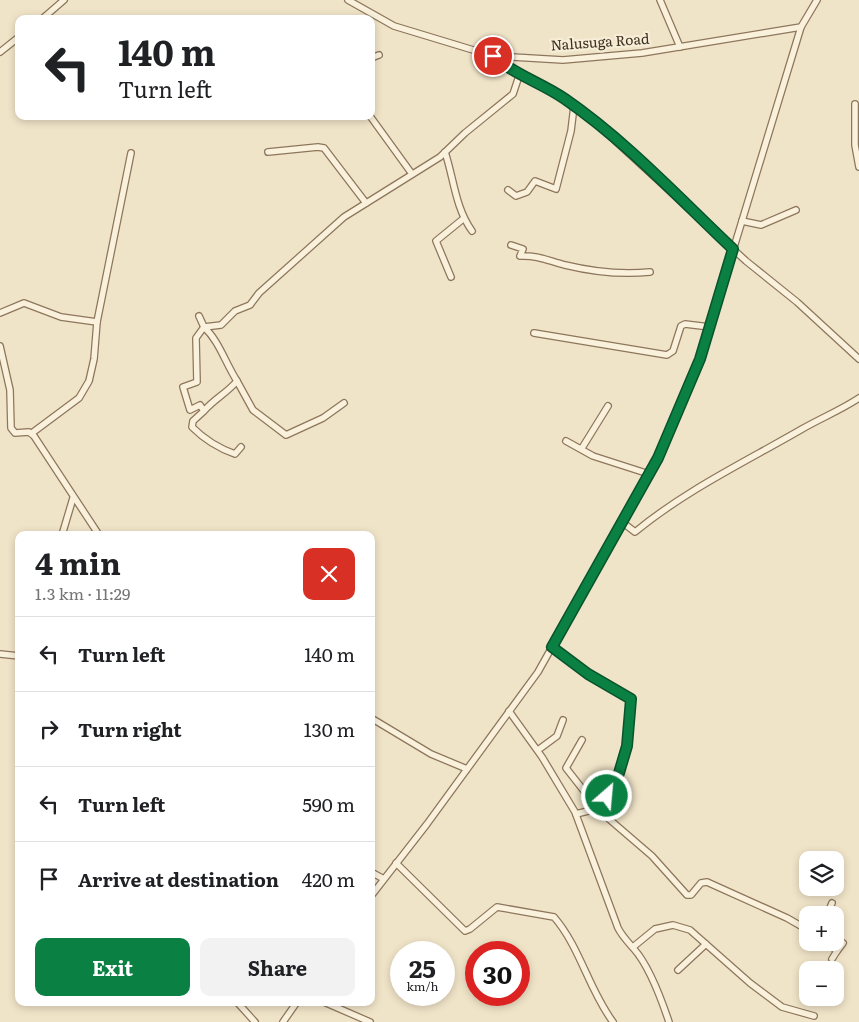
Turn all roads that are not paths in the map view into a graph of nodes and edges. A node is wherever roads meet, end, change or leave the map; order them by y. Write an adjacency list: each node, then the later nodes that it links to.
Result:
1 (64, 0): 5 (street)
2 (348, 0): 7 (street, Nalusuga Road)
3 (660, 0): 10 (street)
4 (817, 0): 8 (street)
5 (47, 15)
6 (375, 15): 14 (street, Nalusuga Road)
7 (375, 15)
8 (801, 26): 10 (street, Nalusuga Road); 29 (street)
9 (15, 40): 11 (street)
10 (680, 47): 14 (street, Nalusuga Road)
11 (0, 52)
12 (379, 55): 13 (street)
13 (375, 56)
14 (493, 56): 15 (street)
15 (520, 73): 17 (street); 21 (street)
16 (855, 104): 18 (street)
17 (574, 106): 25 (street); 32 (street)
18 (857, 115): 23 (street)
19 (373, 120): 24 (street)
20 (268, 152): 26 (street)
21 (445, 152): 24 (street); 28 (street)
22 (131, 153): 37 (street)
23 (859, 167)
24 (412, 174): 26 (street)
25 (508, 190)
26 (366, 203): 38 (street)
27 (796, 210): 29 (street)
28 (463, 219): 30 (street); 34 (street)
29 (742, 221): 32 (street)
30 (472, 231)
31 (510, 245): 33 (street)
32 (733, 249): 39 (street); 42 (street)
33 (650, 272)
34 (451, 277)
35 (0, 314): 37 (street)
36 (199, 316): 38 (street)
37 (97, 322): 48 (street)
38 (204, 327): 43 (street); 47 (street)
39 (710, 327): 40 (street); 52 (street)
40 (534, 333)
41 (0, 346): 48 (street)
42 (859, 359)
43 (237, 381): 45 (street); 47 (street)
44 (859, 398): 54 (street)
45 (344, 403)
46 (608, 406): 51 (street)
47 (204, 411): 50 (street)
48 (32, 433): 53 (street)
49 (566, 441): 51 (street)
50 (241, 447)
51 (582, 448): 52 (street)
52 (649, 474): 54 (street)
53 (73, 498): 55 (street); 56 (street)
54 (622, 522): 57 (street)
55 (63, 531)
56 (96, 531)
57 (552, 647): 60 (street); 66 (street)
58 (0, 654): 59 (street)
59 (15, 656)
60 (509, 711): 64 (street); 65 (street)
61 (375, 720): 65 (street)
62 (563, 720): 64 (street)
63 (582, 740): 66 (street)
64 (538, 750): 67 (street)
65 (467, 769): 68 (street)
66 (595, 805): 67 (street); 74 (street)
67 (576, 814): 76 (street)
68 (396, 863): 71 (street); 87 (street)
69 (375, 874): 70 (street)
70 (382, 878)
71 (375, 891)
72 (832, 903): 73 (street)
73 (831, 906)
74 (799, 925)
75 (706, 944): 76 (street); 79 (street); 83 (street)
76 (634, 947): 88 (street)
77 (838, 951): 78 (street)
78 (832, 959)
79 (678, 970)
80 (241, 1006): 84 (street)
81 (294, 1006): 85 (street)
82 (333, 1006): 86 (street)
83 (814, 1016)
84 (255, 1022)
85 (283, 1022)
86 (370, 1022)
87 (613, 1022)
88 (669, 1022)

